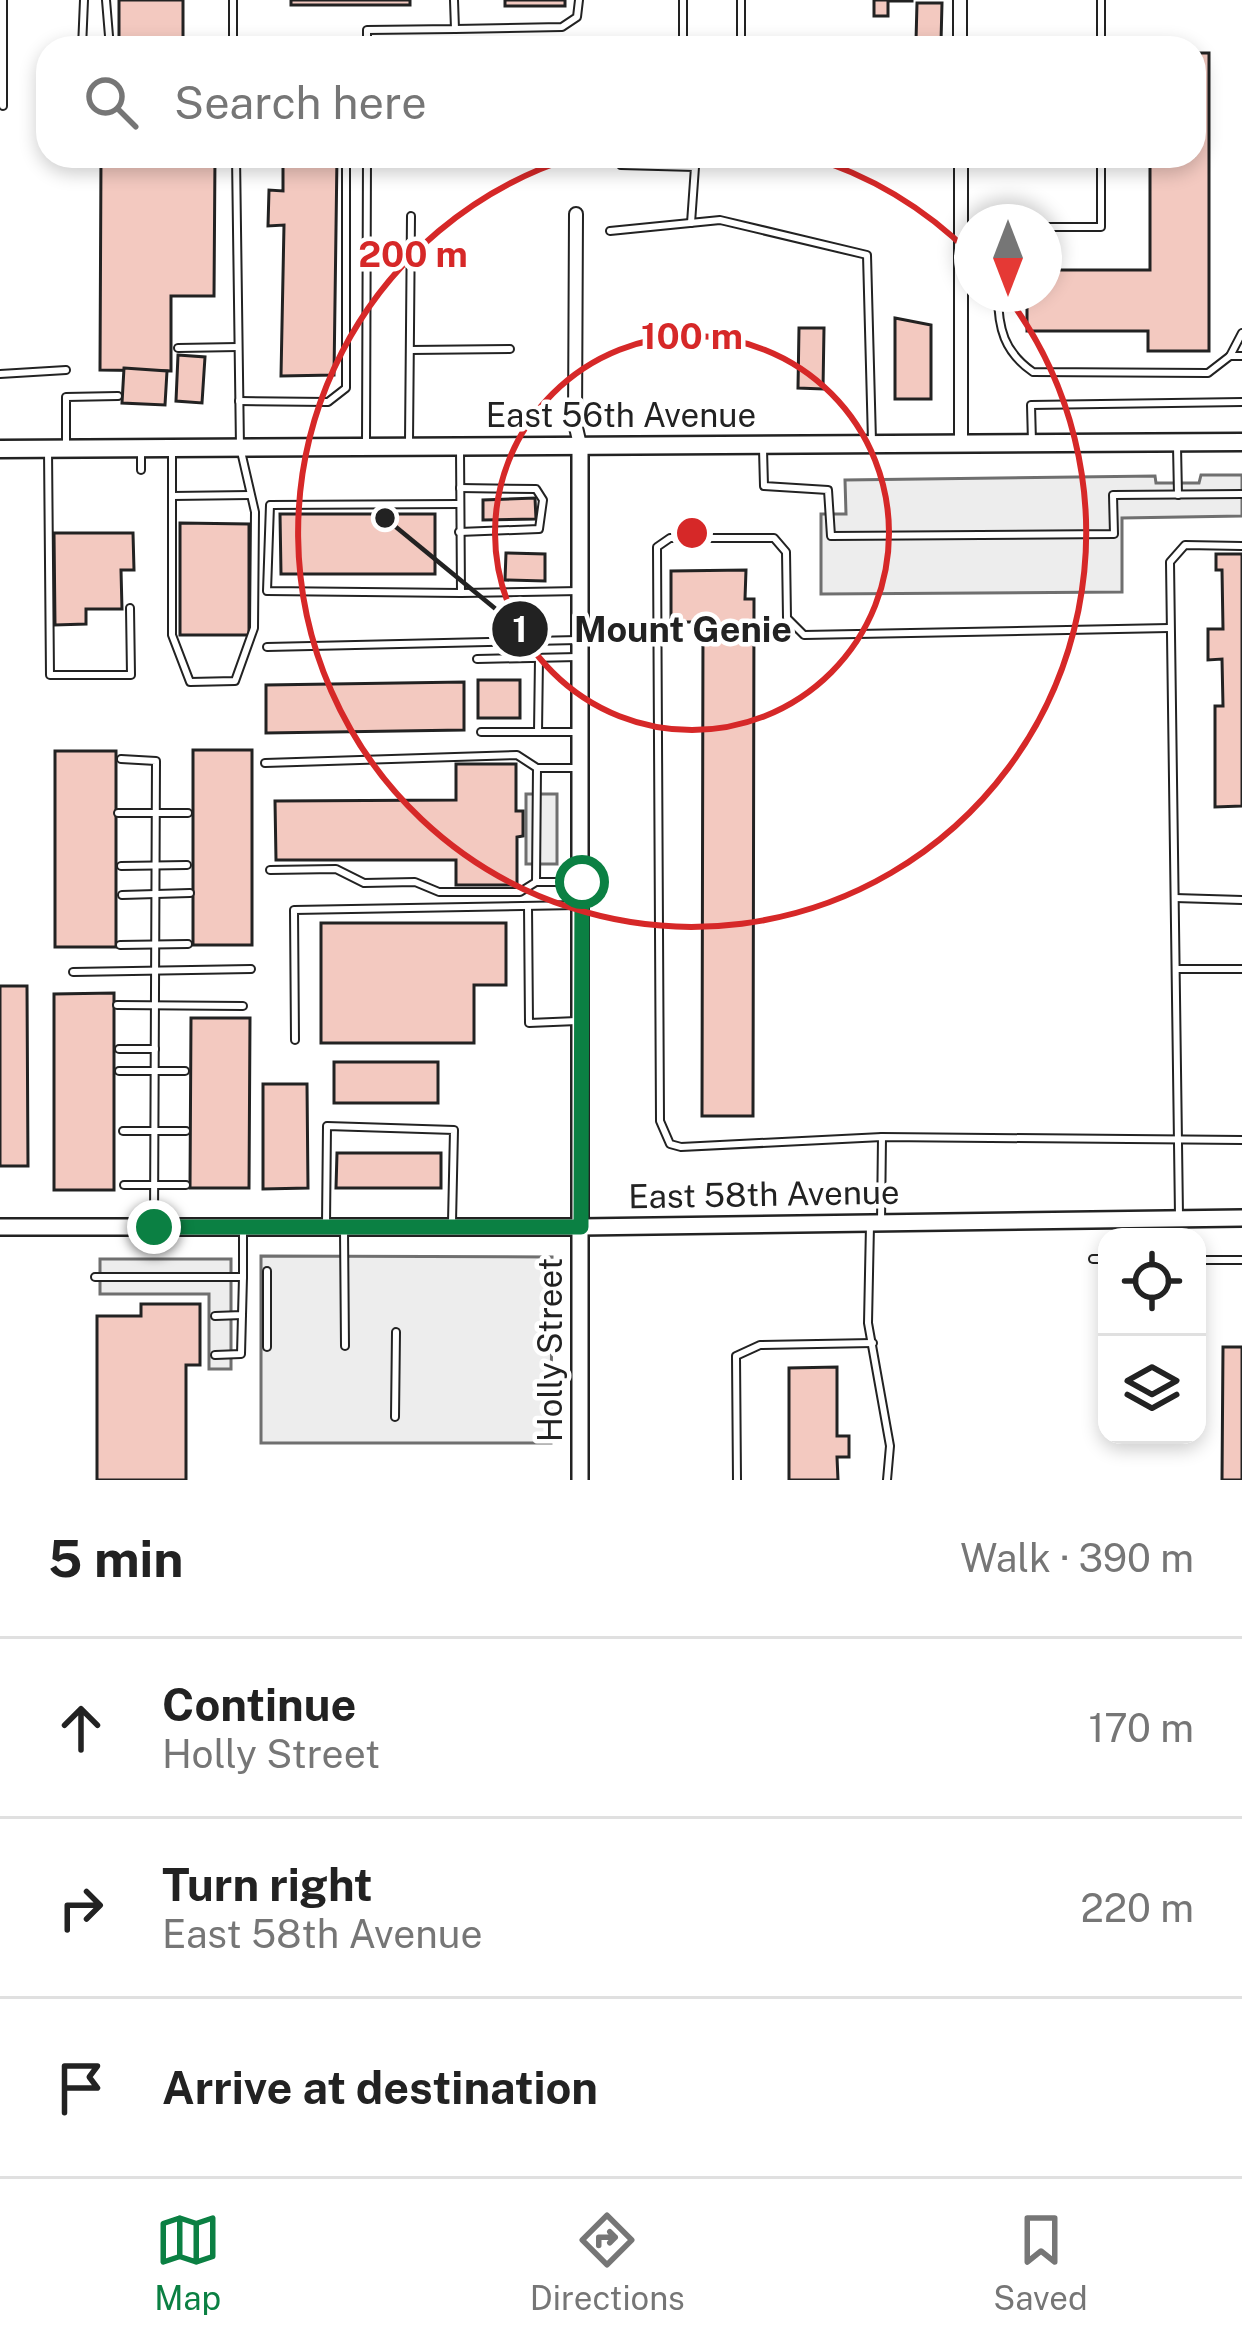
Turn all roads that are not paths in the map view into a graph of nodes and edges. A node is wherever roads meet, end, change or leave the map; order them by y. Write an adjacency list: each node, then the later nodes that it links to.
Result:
1 (3, 0): 20 (lane)
2 (84, 0): 12 (lane)
3 (106, 0): 13 (lane)
4 (233, 0): 14 (lane)
5 (454, 0): 11 (lane)
6 (578, 0): 11 (lane)
7 (683, 0): 16 (lane)
8 (741, 0): 17 (lane)
9 (960, 0): 18 (street)
10 (1101, 0): 19 (lane)
11 (455, 29): 15 (lane)
12 (82, 36)
13 (109, 36)
14 (231, 36)
15 (367, 36)
16 (683, 36)
17 (741, 36)
18 (960, 36)
19 (1101, 36)
20 (3, 106)
21 (236, 168): 34 (lane)
22 (346, 168): 43 (lane)
23 (367, 168): 52 (lane)
24 (695, 168): 29 (lane)
25 (961, 168): 49 (street)
26 (1101, 168): 30 (lane)
27 (576, 214): 50 (street, Holly Street)
28 (411, 216): 37 (lane)
29 (691, 223): 31 (lane); 48 (lane)
30 (1062, 227)
31 (610, 231)
32 (998, 312): 38 (lane)
33 (1242, 333): 38 (lane)
34 (238, 347): 35 (lane); 43 (lane)
35 (178, 348)
36 (510, 349): 37 (lane)
37 (410, 350): 53 (lane)
38 (1230, 356): 39 (lane)
39 (1242, 356)
40 (67, 370): 41 (lane)
41 (0, 374)
42 (118, 396): 58 (lane)
43 (239, 401): 56 (lane)
44 (1242, 402): 47 (lane)
45 (1177, 442): 46 (main road, East 56th Avenue); 47 (main road, East 56th Avenue); 64 (lane)
46 (1242, 442)
47 (1032, 443): 49 (main road, East 56th Avenue)
48 (872, 444): 49 (main road, East 56th Avenue); 51 (main road, East 56th Avenue)
49 (961, 444)
50 (580, 445): 51 (main road, East 56th Avenue); 54 (main road, East 56th Avenue); 69 (street, Holly Street)
51 (763, 445): 64 (lane)
52 (366, 446): 53 (main road, East 56th Avenue); 56 (main road, East 56th Avenue)
53 (410, 446): 54 (main road, East 56th Avenue)
54 (460, 446): 61 (lane)
55 (172, 447): 56 (main road, East 56th Avenue); 59 (main road, East 56th Avenue); 65 (lane)
56 (240, 447): 63 (lane)
57 (0, 448): 58 (main road, East 56th Avenue)
58 (57, 448): 59 (main road, East 56th Avenue); 71 (lane)
59 (141, 448): 60 (lane)
60 (142, 470)
61 (460, 488): 66 (lane); 67 (lane)
62 (1242, 494): 64 (lane)
63 (250, 495): 65 (lane); 65 (lane)
64 (1178, 495)
65 (172, 496)
66 (459, 504): 67 (lane); 70 (lane)
67 (459, 532): 70 (lane)
68 (1242, 546): 72 (lane)
69 (582, 592): 70 (lane); 74 (street, Holly Street)
70 (461, 593)
71 (130, 608)
72 (1169, 628): 96 (lane); 121 (lane)
73 (267, 647): 74 (lane)
74 (582, 648): 75 (lane); 77 (street, Holly Street)
75 (539, 658): 76 (lane); 79 (lane)
76 (477, 659)
77 (582, 731): 79 (lane); 83 (street, Holly Street)
78 (481, 732): 79 (lane)
79 (538, 732)
80 (121, 759): 85 (lane)
81 (265, 763): 82 (lane)
82 (537, 768): 83 (lane); 91 (lane)
83 (582, 768): 92 (street, Holly Street)
84 (118, 813): 85 (lane)
85 (156, 813): 86 (lane); 87 (lane)
86 (188, 813)
87 (156, 864): 88 (lane); 89 (lane); 94 (lane)
88 (188, 865)
89 (121, 866)
90 (271, 870): 91 (lane)
91 (536, 882): 92 (lane)
92 (582, 882): 98 (street, Holly Street)
93 (190, 893): 94 (lane)
94 (156, 894): 95 (lane); 102 (lane)
95 (122, 895)
96 (1175, 898): 97 (lane); 104 (lane)
97 (1242, 900)
98 (582, 905): 99 (lane); 111 (street, Holly Street)
99 (528, 906): 111 (lane); 112 (lane)
100 (188, 944): 102 (lane)
101 (120, 945): 102 (lane)
102 (156, 945): 106 (lane)
103 (251, 969): 106 (lane)
104 (1176, 969): 105 (lane); 122 (lane)
105 (1242, 969)
106 (155, 971): 107 (lane); 109 (lane)
107 (73, 972)
108 (117, 1005): 109 (lane)
109 (155, 1005): 110 (lane); 114 (lane)
110 (243, 1006)
111 (581, 1021): 136 (street, Holly Street)
112 (295, 1040)
113 (119, 1048): 114 (lane)
114 (155, 1048): 116 (lane)
115 (119, 1071): 116 (lane)
116 (155, 1071): 117 (lane); 118 (lane)
117 (185, 1071)
118 (155, 1131): 119 (lane); 120 (lane); 125 (lane)
119 (186, 1131)
120 (123, 1132)
121 (881, 1137): 122 (lane); 129 (lane)
122 (1178, 1140): 123 (lane); 127 (lane)
123 (1242, 1140)
124 (124, 1185): 125 (lane)
125 (154, 1185): 126 (lane); 131 (lane)
126 (186, 1185)
127 (1179, 1218): 128 (street, East 58th Avenue); 129 (street, East 58th Avenue)
128 (1242, 1218)
129 (876, 1222): 136 (street, East 58th Avenue); 147 (lane)
130 (0, 1227): 131 (street, East 58th Avenue)
131 (154, 1227): 132 (street, East 58th Avenue)
132 (243, 1227): 133 (street, East 58th Avenue); 143 (lane)
133 (326, 1227): 134 (street, East 58th Avenue); 135 (lane)
134 (344, 1227): 135 (street, East 58th Avenue); 148 (lane)
135 (452, 1227): 136 (street, East 58th Avenue)
136 (581, 1227): 152 (street, Holly Street)
137 (1093, 1259): 138 (lane)
138 (1098, 1259)
139 (1206, 1260): 140 (lane)
140 (1242, 1260)
141 (267, 1271): 149 (lane)
142 (95, 1277): 143 (lane)
143 (243, 1277): 144 (lane)
144 (242, 1315): 145 (lane); 150 (lane)
145 (215, 1316)
146 (396, 1332): 151 (lane)
147 (873, 1343): 153 (lane); 154 (lane)
148 (345, 1346)
149 (267, 1347)
150 (215, 1355)
151 (395, 1417)
152 (580, 1480)
153 (737, 1480)
154 (886, 1480)

